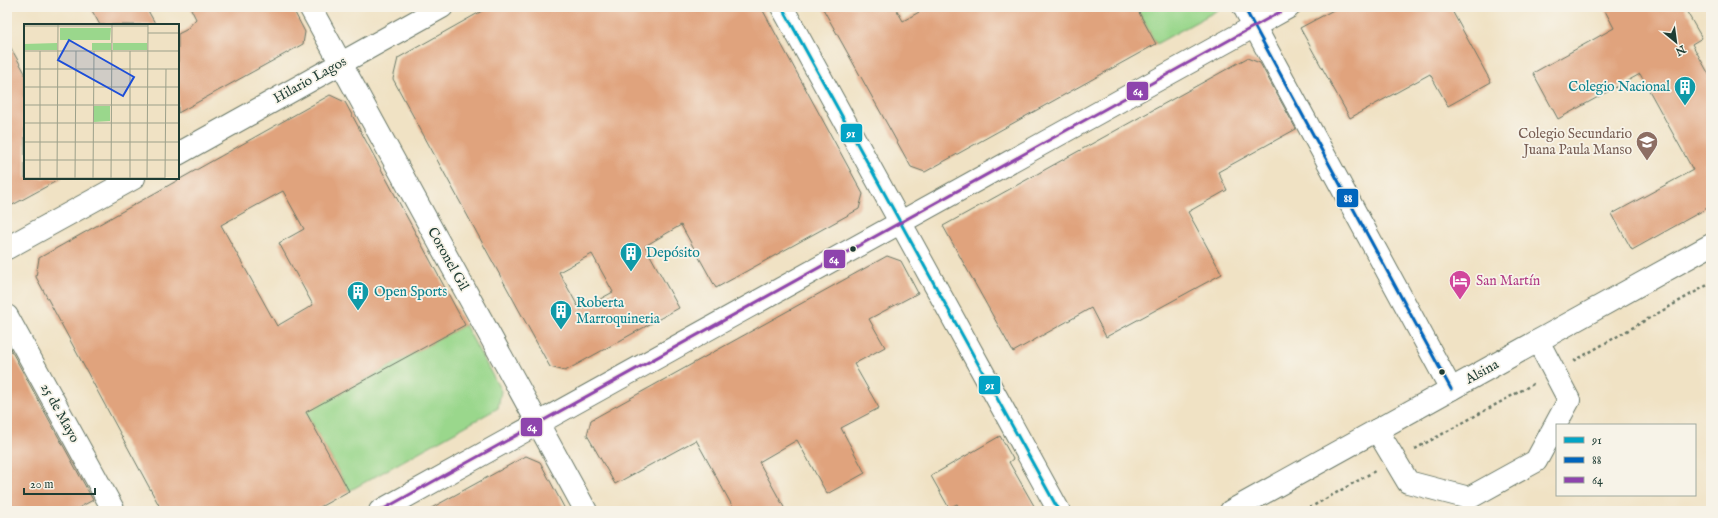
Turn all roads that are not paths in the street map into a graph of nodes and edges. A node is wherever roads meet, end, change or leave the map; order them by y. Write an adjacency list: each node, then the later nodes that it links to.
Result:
1 (310, 7): 7 (street, Coronel Gil)
2 (442, 7): 7 (street, Hilario Lagos)
3 (782, 7): 10 (street)
4 (1244, 7): 6 (street)
5 (1289, 7): 6 (street)
6 (1254, 26): 10 (street); 15 (street)
7 (341, 63): 8 (street, Hilario Lagos); 16 (street, Coronel Gil)
8 (179, 153)
9 (132, 179): 12 (street)
10 (900, 223): 16 (street); 23 (street)
11 (1711, 245): 14 (street, Alsina)
12 (7, 248)
13 (7, 316): 20 (street, 25 de Mayo)
14 (1538, 341): 15 (street, Alsina); 17 (street)
15 (1451, 389): 19 (street, Alsina)
16 (538, 424): 21 (street); 22 (street, Coronel Gil)
17 (1556, 424)
18 (1556, 424): 19 (street)
19 (1377, 430): 24 (street, Alsina)
20 (114, 511)
21 (380, 511)
22 (586, 511)
23 (1059, 511)
24 (1231, 511)

